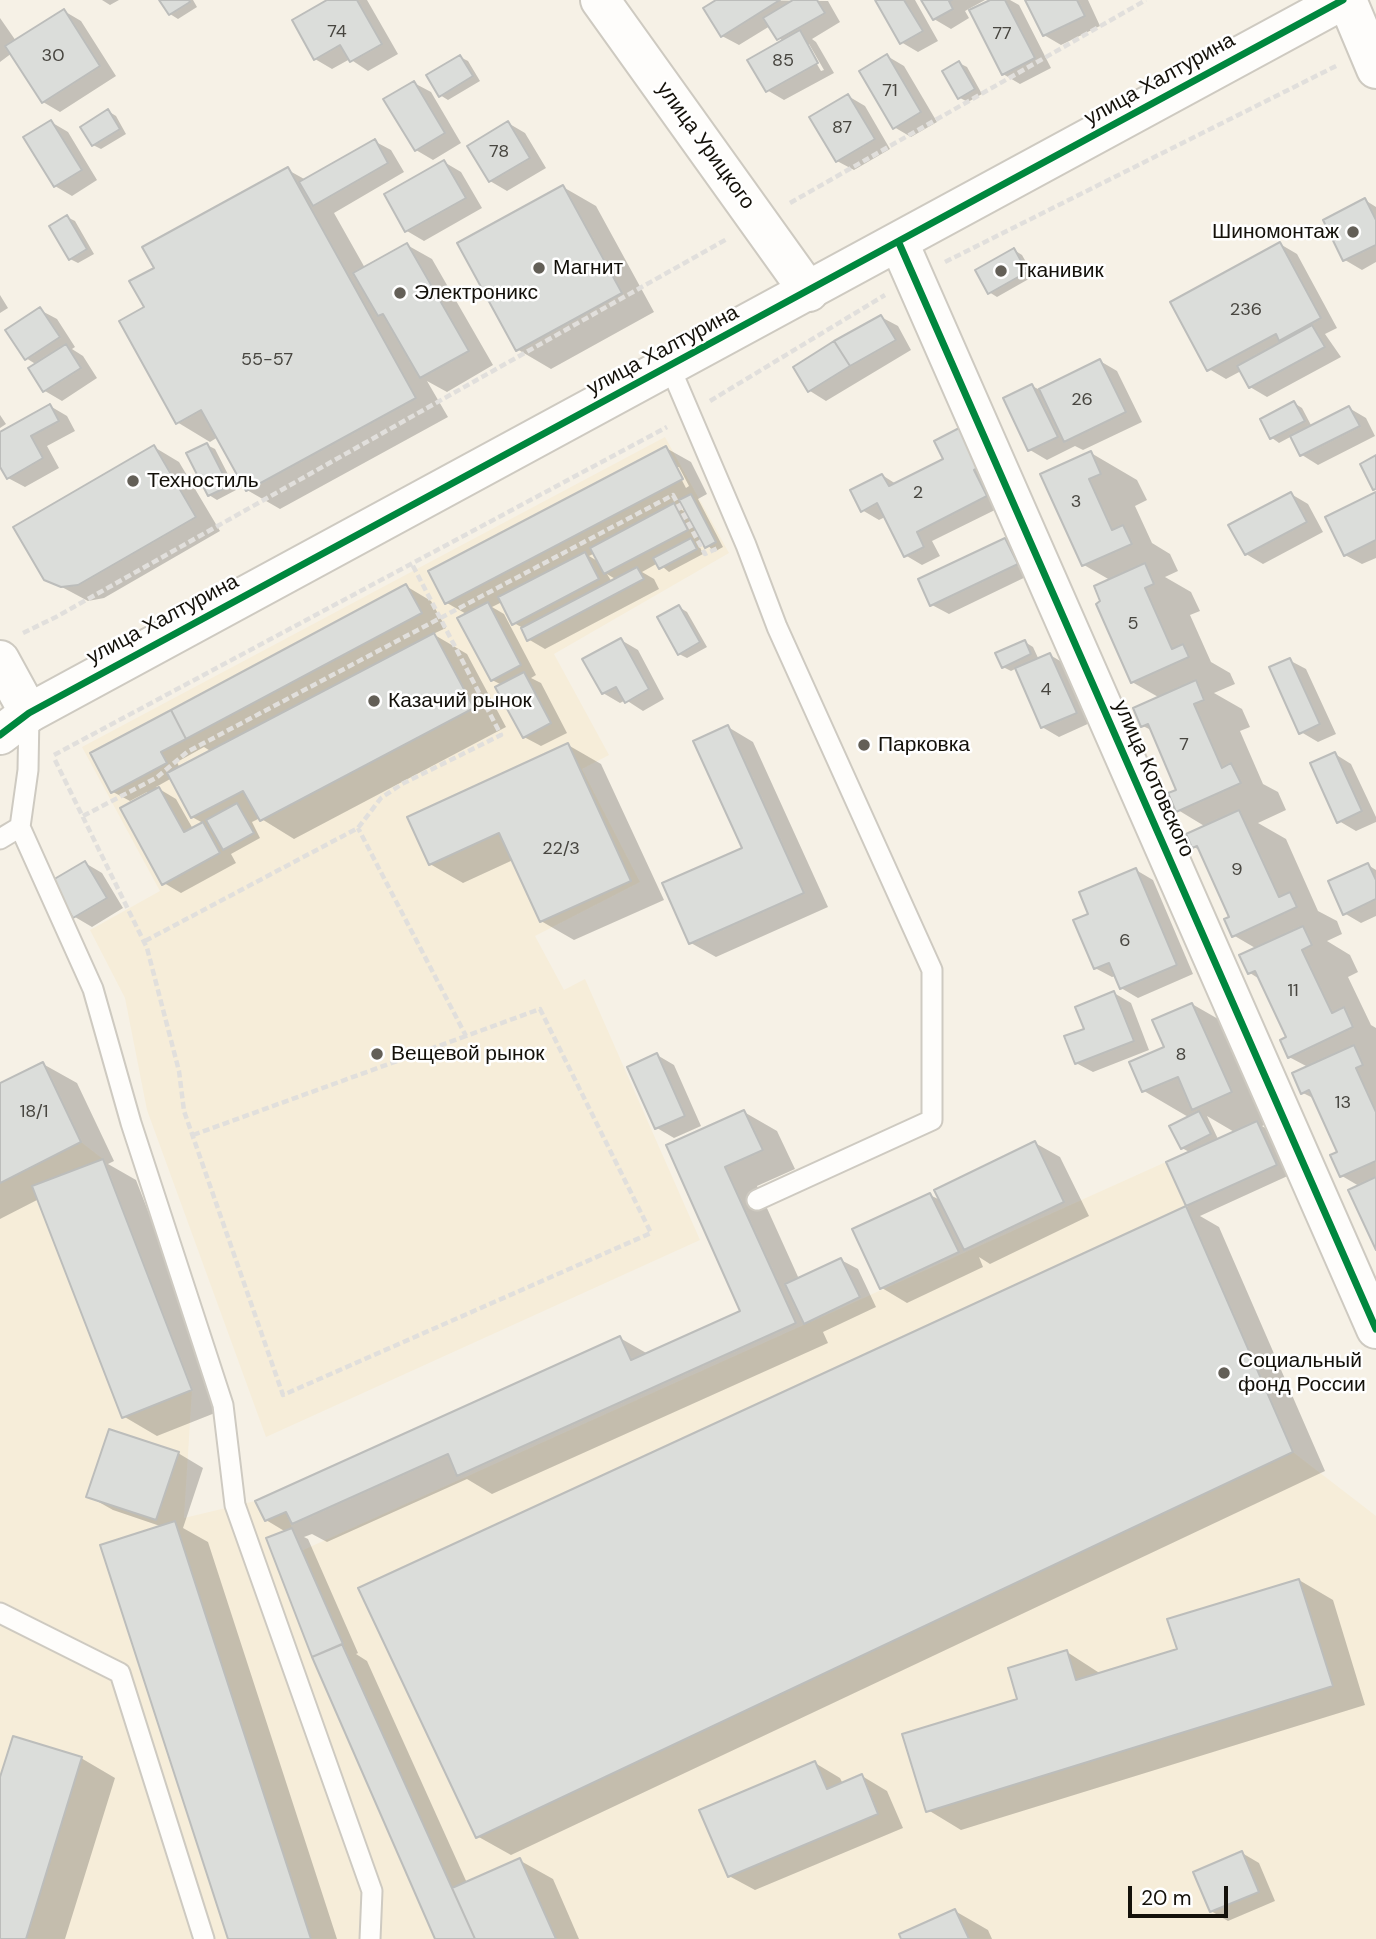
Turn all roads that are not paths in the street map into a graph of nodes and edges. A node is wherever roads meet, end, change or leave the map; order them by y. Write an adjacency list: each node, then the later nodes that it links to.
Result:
1 (600, 0): 5 (street, улица Урицкого)
2 (1345, 0): 3 (street); 4 (street, улица Халтурина)
3 (1376, 69)
4 (899, 243): 5 (street, улица Халтурина); 12 (street, улица Котовского)
5 (809, 292): 6 (street, улица Халтурина)
6 (670, 367): 8 (street, улица Халтурина); 11 (lane)
7 (6, 649): 8 (street)
8 (15, 724): 9 (lane)
9 (20, 827): 10 (lane); 15 (lane)
10 (0, 839)
11 (757, 1200)
12 (1376, 1329)
13 (0, 1613): 14 (lane)
14 (204, 1939)
15 (370, 1939)

